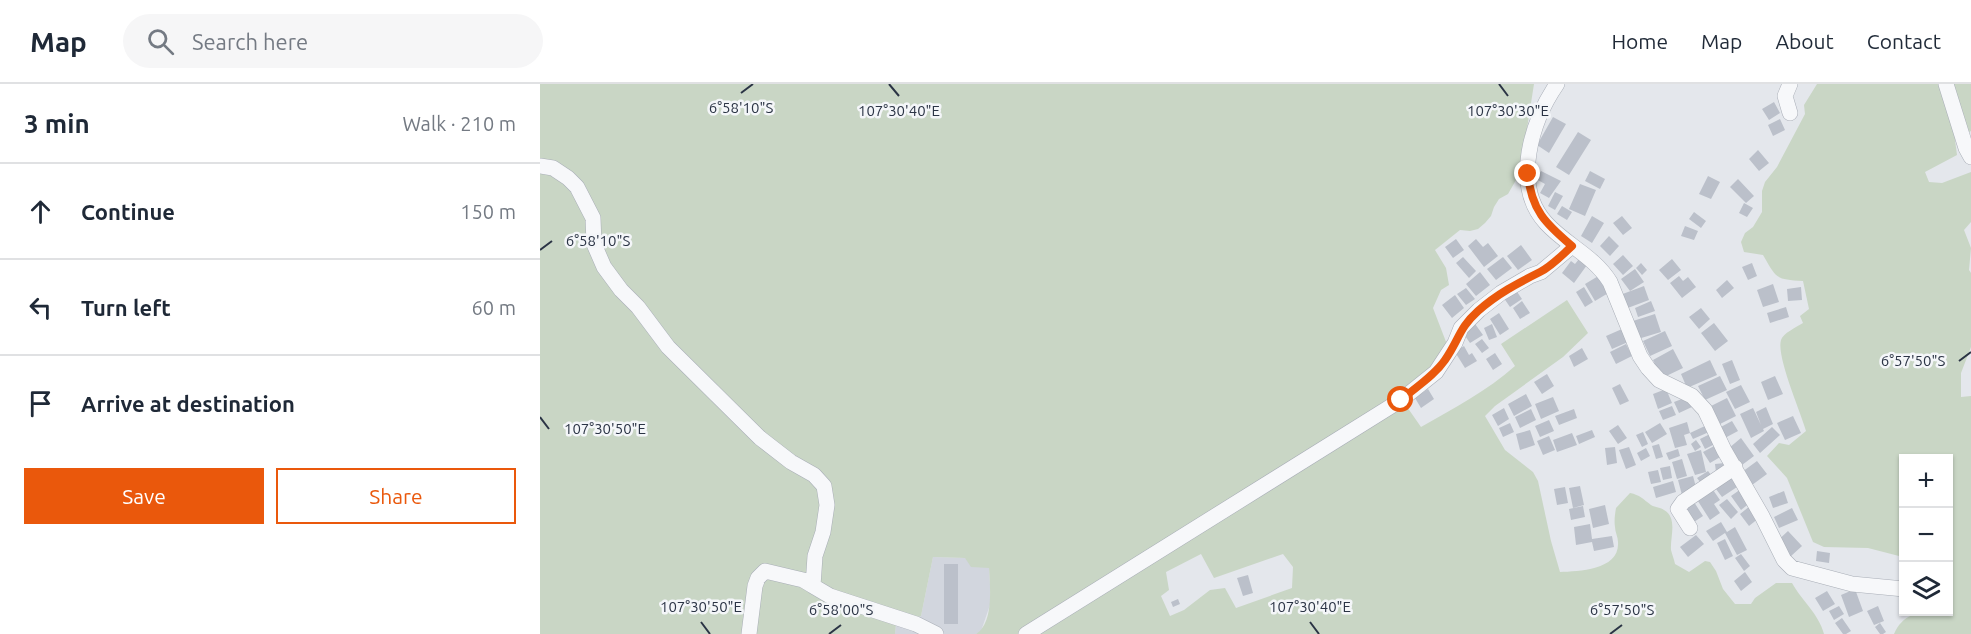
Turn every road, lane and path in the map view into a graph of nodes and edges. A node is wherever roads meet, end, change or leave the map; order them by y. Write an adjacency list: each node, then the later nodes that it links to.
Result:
1 (1557, 84): 7 (street)
2 (1790, 84): 4 (street)
3 (1946, 84): 5 (street)
4 (1790, 113)
5 (1969, 148)
6 (540, 166): 10 (street)
7 (1572, 246): 8 (street); 14 (street)
8 (1735, 467): 9 (street); 11 (street)
9 (1690, 528)
10 (813, 586): 12 (street); 13 (street)
11 (1899, 589)
12 (749, 634)
13 (936, 634)
14 (1026, 634)

